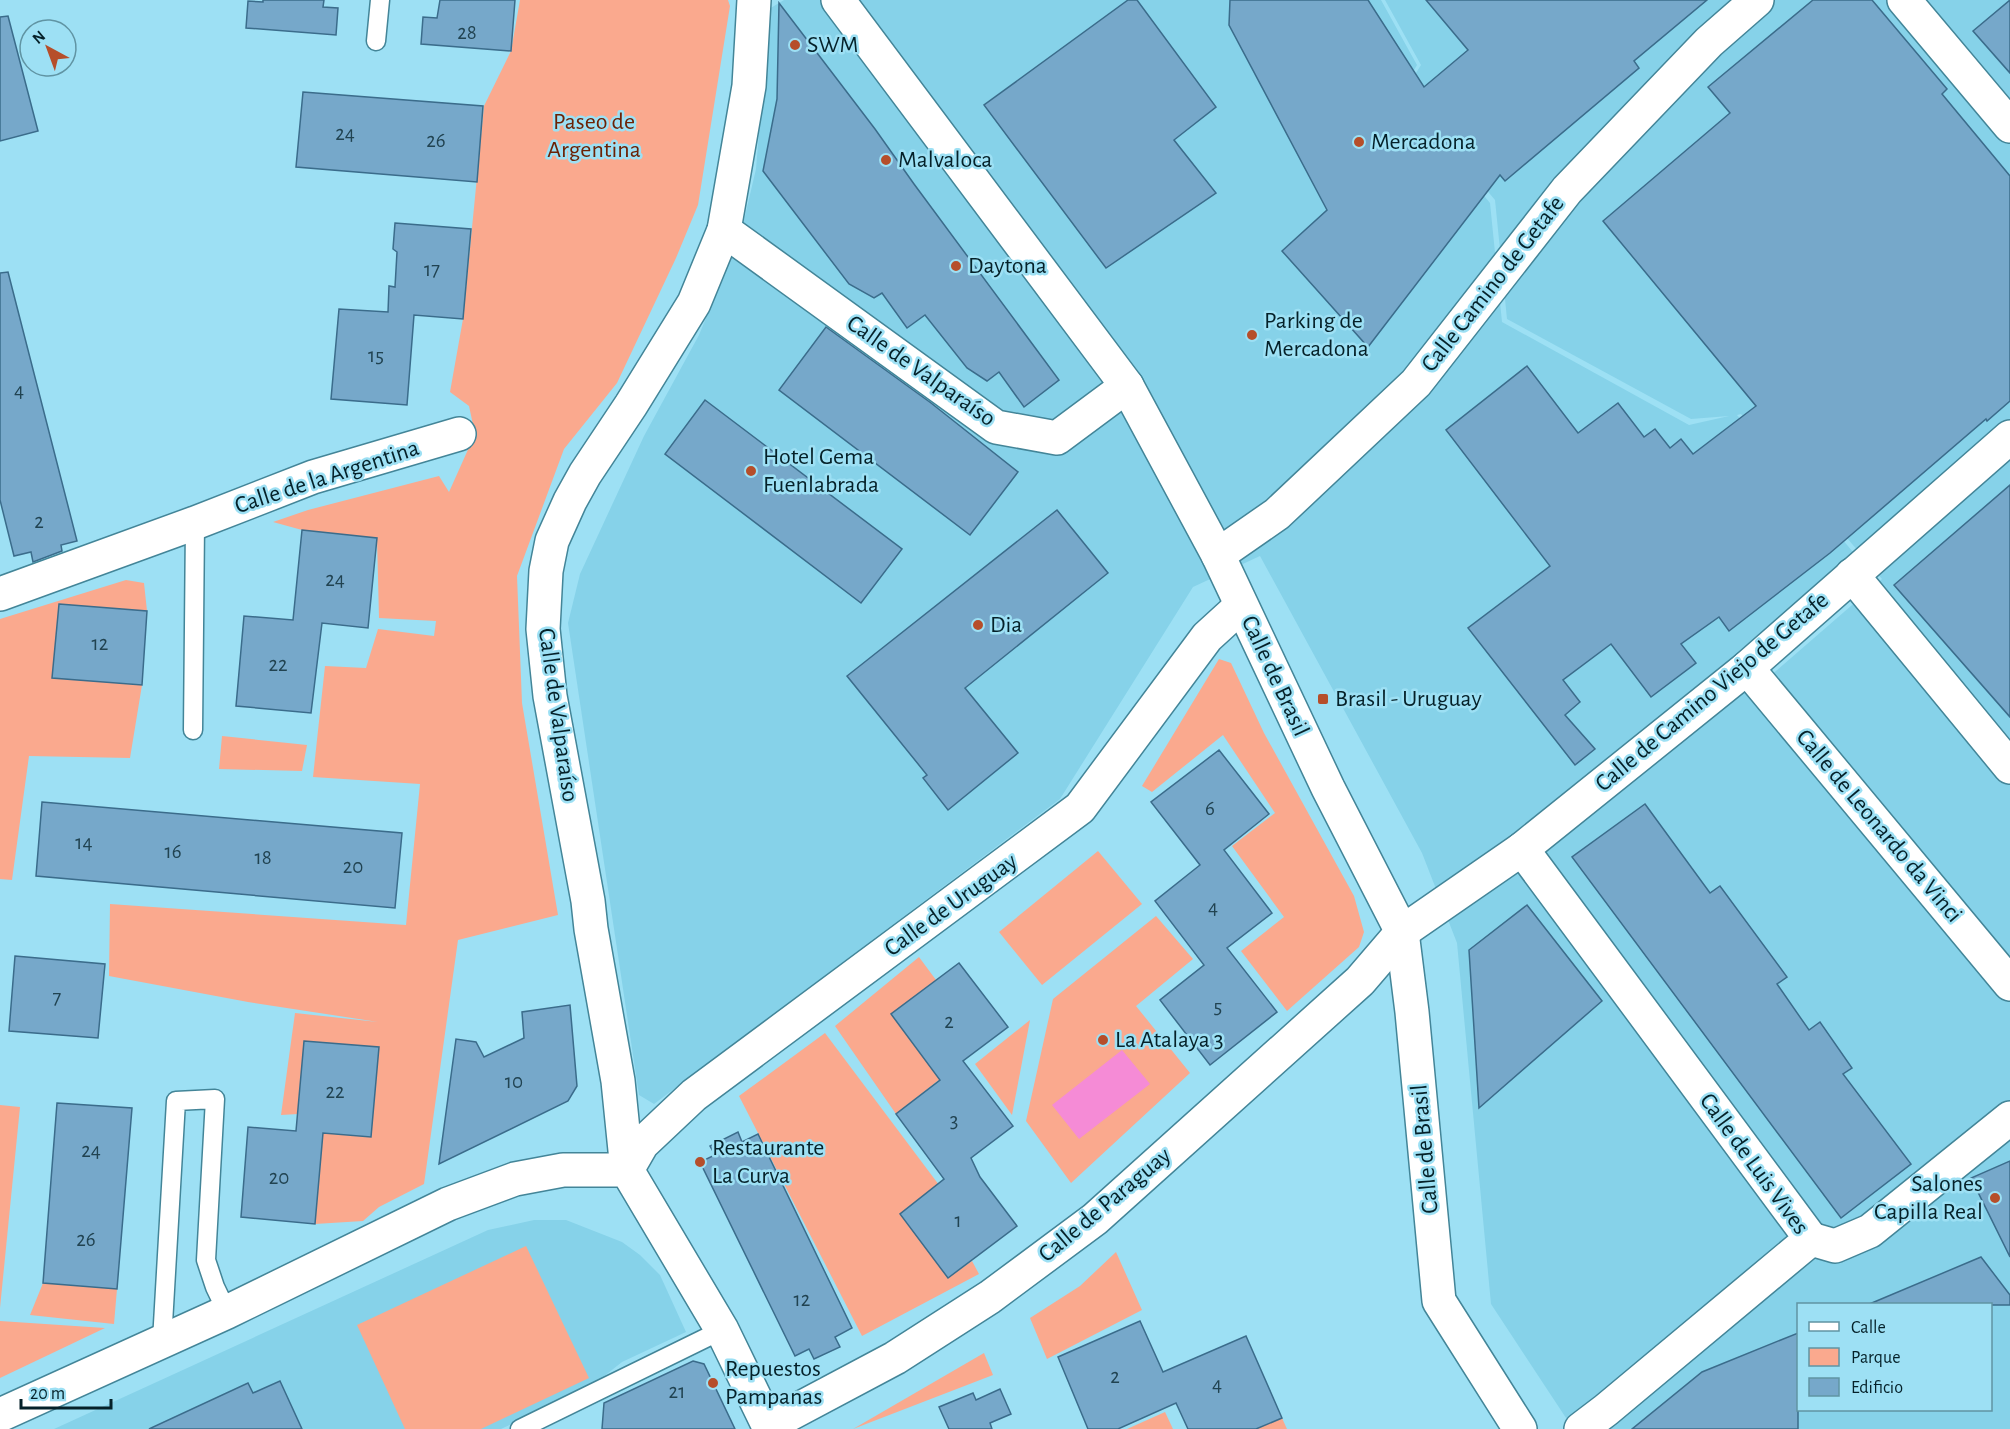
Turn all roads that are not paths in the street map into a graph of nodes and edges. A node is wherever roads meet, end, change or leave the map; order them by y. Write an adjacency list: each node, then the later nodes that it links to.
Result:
1 (380, 0): 6 (lane)
2 (754, 0): 8 (street, Calle de Valparaíso)
3 (838, 0): 9 (street, Calle de Brasil)
4 (1757, 0): 13 (street, Calle Camino de Getafe)
5 (1904, 0): 7 (street)
6 (376, 41)
7 (2010, 126)
8 (724, 230): 9 (street, Calle de Valparaíso); 24 (street, Calle de Valparaíso)
9 (1127, 386): 13 (street, Calle de Brasil)
10 (459, 434): 12 (street, Calle de la Argentina)
11 (2010, 437): 14 (street, Calle de Camino Viejo de Getafe)
12 (195, 523): 15 (street, Calle de la Argentina); 18 (lane)
13 (1218, 555): 16 (street, Calle de Brasil)
14 (1852, 575): 17 (street, Calle de Camino Viejo de Getafe); 19 (street)
15 (0, 594)
16 (1242, 606): 21 (street, Calle de Brasil); 24 (street, Calle de Uruguay)
17 (1747, 668): 20 (street, Calle de Camino Viejo de Getafe); 22 (street, Calle de Leonardo da Vinci)
18 (193, 730)
19 (2010, 767)
20 (1522, 849): 21 (street, Calle de Camino Viejo de Getafe); 25 (street, Calle de Luis Vives)
21 (1402, 932): 30 (street, Calle de Paraguay); 32 (street, Calle de Brasil)
22 (2010, 984)
23 (2010, 1118): 25 (street)
24 (627, 1170): 26 (street); 27 (street)
25 (1811, 1239): 33 (street, Calle de Luis Vives)
26 (226, 1312): 28 (street); 28 (lane)
27 (722, 1330): 30 (street); 31 (lane)
28 (162, 1341): 29 (street)
29 (0, 1415)
30 (770, 1427)
31 (520, 1429)
32 (1520, 1429)
33 (1581, 1429)

